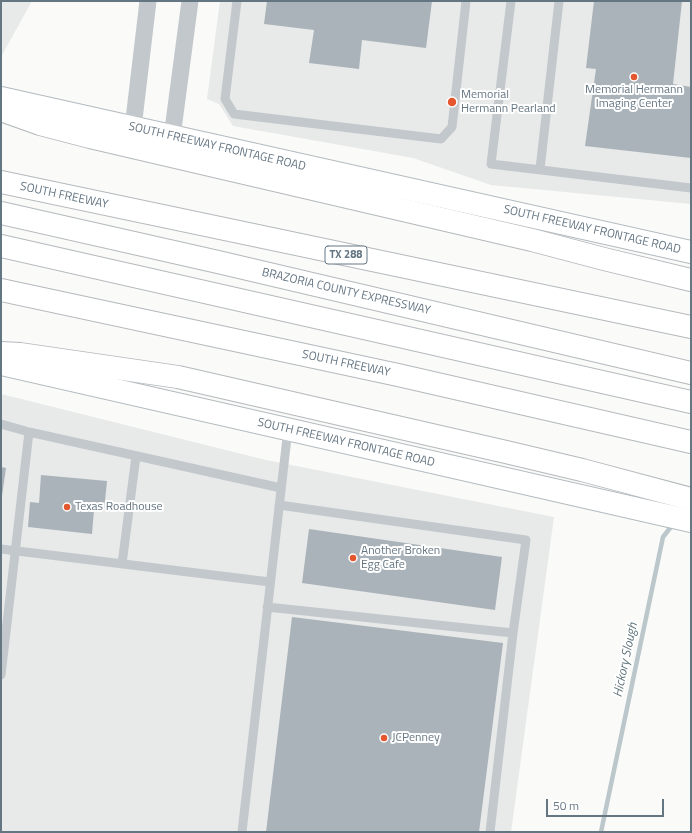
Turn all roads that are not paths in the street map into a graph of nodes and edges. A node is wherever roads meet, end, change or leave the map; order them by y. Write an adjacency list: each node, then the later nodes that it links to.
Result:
1 (148, 1): 9 (street)
2 (190, 1): 10 (street)
3 (238, 1): 4 (lane)
4 (466, 1)
5 (511, 1): 11 (lane)
6 (558, 1): 11 (lane)
7 (1, 98): 9 (main road, SOUTH FREEWAY FRONTAGE ROAD)
8 (1, 110): 17 (main road)
9 (133, 128): 10 (main road, SOUTH FREEWAY FRONTAGE ROAD)
10 (172, 137): 16 (main road, SOUTH FREEWAY FRONTAGE ROAD)
11 (540, 169): 13 (lane)
12 (1, 182): 19 (main road, SOUTH FREEWAY / TX 288)
13 (691, 188)
14 (1, 213): 22 (main road, BRAZORIA COUNTY EXPRESSWAY)
15 (1, 246): 23 (main road)
16 (691, 252)
17 (691, 280)
18 (1, 290): 27 (main road, SOUTH FREEWAY)
19 (691, 327)
20 (1, 353): 30 (main road)
21 (1, 364): 25 (main road, SOUTH FREEWAY FRONTAGE ROAD)
22 (691, 372)
23 (690, 402)
24 (1, 424): 26 (lane)
25 (288, 429): 29 (lane); 32 (main road, SOUTH FREEWAY FRONTAGE ROAD)
26 (28, 432): 28 (lane); 34 (lane)
27 (688, 441)
28 (136, 456): 29 (lane); 35 (lane)
29 (281, 488): 31 (lane)
30 (691, 498)
31 (279, 505): 36 (lane); 38 (lane)
32 (691, 521)
33 (1, 549): 34 (lane)
34 (15, 550): 35 (lane); 39 (lane)
35 (122, 564): 36 (lane)
36 (270, 582): 37 (lane)
37 (267, 607): 38 (lane); 40 (lane)
38 (513, 633): 41 (lane)
39 (1, 675)
40 (242, 832)
41 (490, 832)

